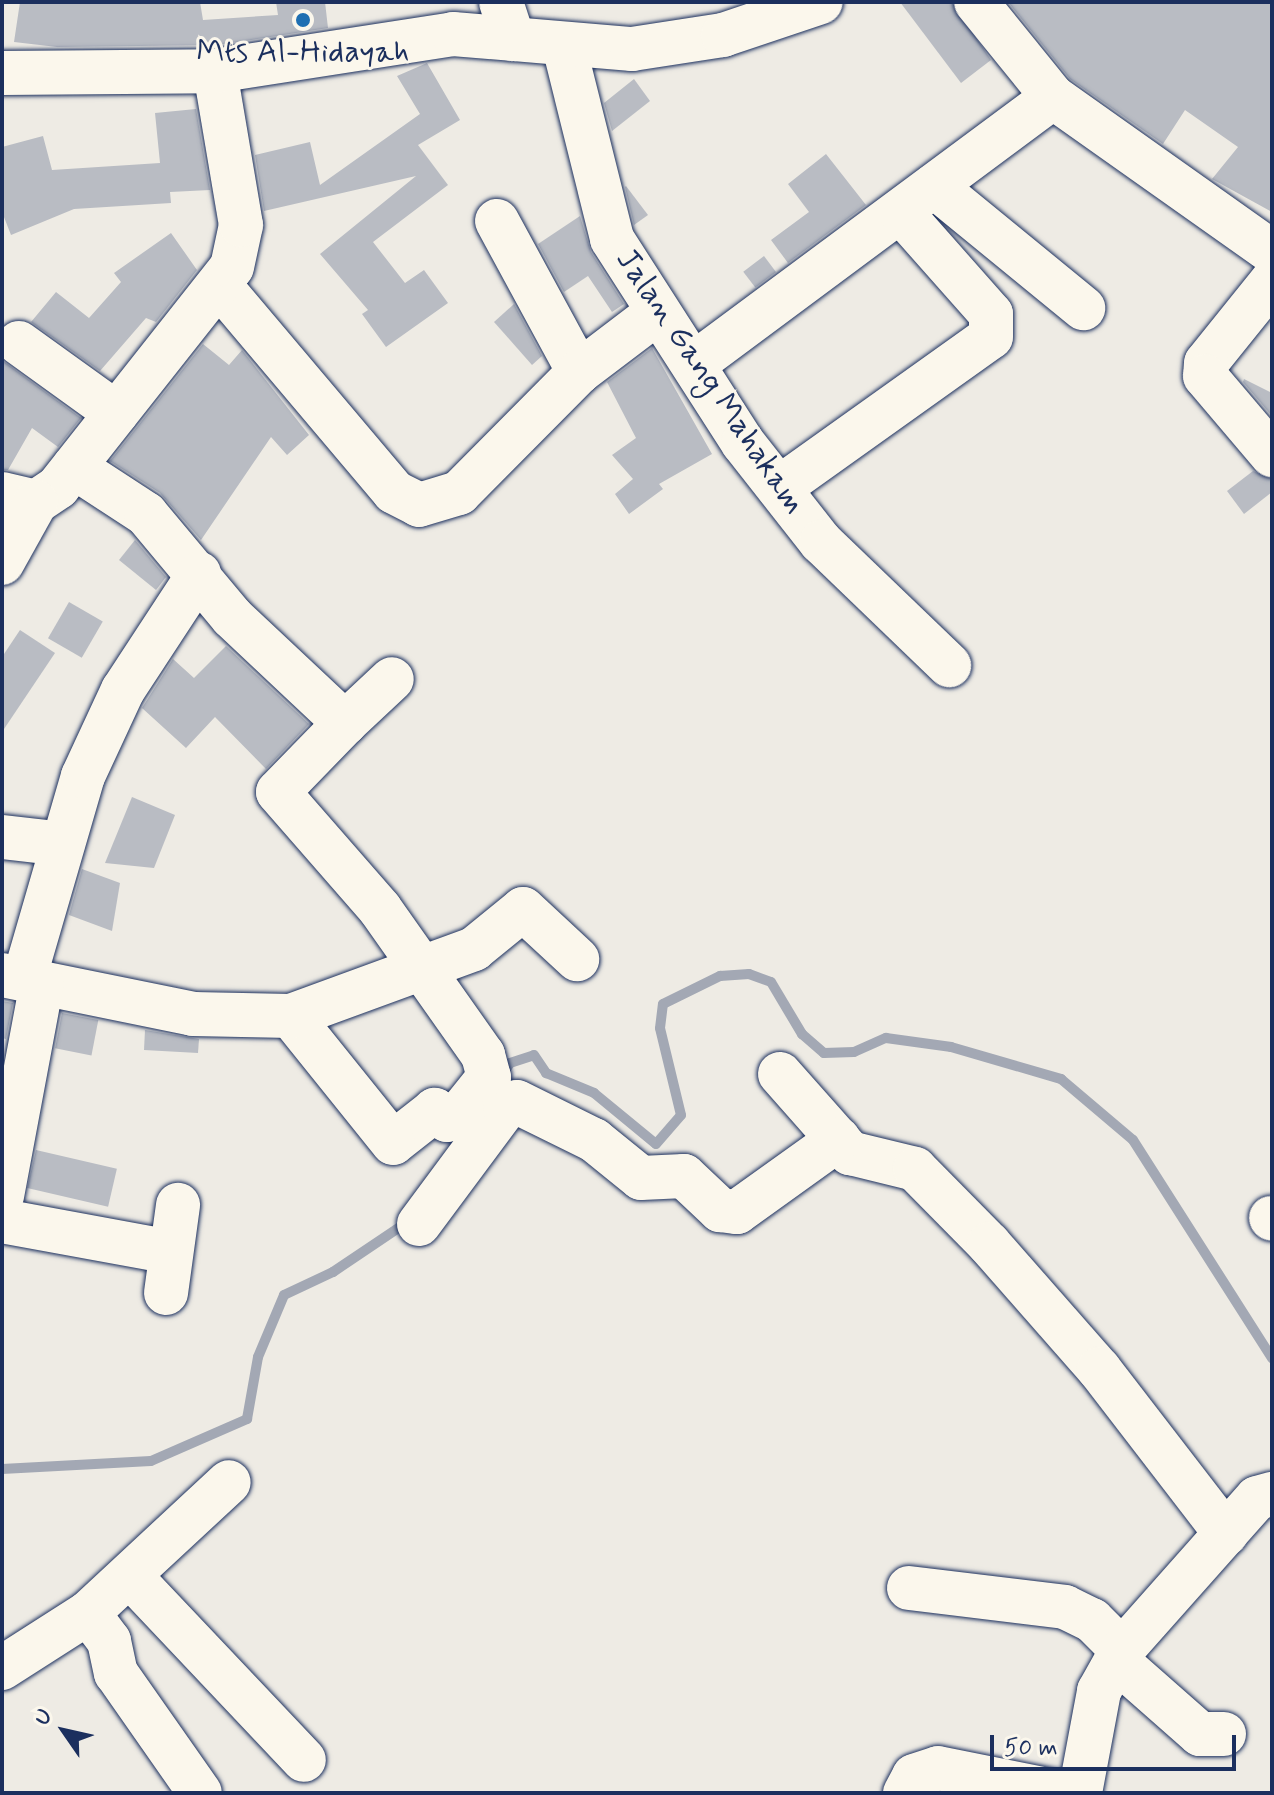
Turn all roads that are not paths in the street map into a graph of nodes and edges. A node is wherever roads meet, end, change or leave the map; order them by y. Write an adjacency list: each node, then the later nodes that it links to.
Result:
1 (821, 2): 4 (street)
2 (976, 2): 7 (street)
3 (507, 20): 4 (street); 5 (street)
4 (564, 46): 14 (street, Jalan Gang Mahakam)
5 (215, 71): 6 (street); 12 (street)
6 (2, 73)
7 (1053, 97): 8 (street); 10 (street)
8 (917, 198): 13 (street); 16 (street); 21 (street)
9 (497, 221): 17 (street)
10 (1272, 252)
11 (1272, 281): 19 (street)
12 (221, 287): 17 (street); 18 (street)
13 (1083, 308)
14 (658, 312): 16 (street, Jalan Gang Mahakam); 17 (street)
15 (19, 343): 18 (street)
16 (695, 363): 21 (street, Jalan Gang Mahakam)
17 (579, 372)
18 (116, 413): 20 (street)
19 (1272, 455)
20 (74, 467): 22 (street); 24 (street)
21 (779, 488): 25 (street, Jalan Gang Mahakam)
22 (19, 498): 23 (street)
23 (2, 563)
24 (199, 574): 27 (street); 29 (street)
25 (949, 665)
26 (392, 679): 27 (street)
27 (345, 723): 31 (street)
28 (2, 837): 29 (street)
29 (63, 844): 32 (street)
30 (577, 959): 31 (street)
31 (422, 968): 33 (street); 33 (street)
32 (23, 979): 33 (street); 36 (street)
33 (291, 1016)
34 (780, 1074): 35 (street)
35 (839, 1139): 39 (street); 44 (street)
36 (2, 1196)
37 (178, 1205): 40 (street)
38 (2, 1221): 40 (street)
39 (419, 1224)
40 (166, 1251): 41 (street)
41 (166, 1293)
42 (229, 1482): 45 (street)
43 (1272, 1494): 44 (street)
44 (1226, 1534): 48 (street)
45 (130, 1576): 47 (street); 51 (street)
46 (909, 1588): 48 (street)
47 (88, 1613): 49 (street); 52 (street)
48 (1119, 1655): 50 (street); 55 (street)
49 (2, 1668)
50 (1224, 1734)
51 (304, 1760)
52 (200, 1793)
53 (905, 1793): 54 (street)
54 (1062, 1793)
55 (1080, 1793)

